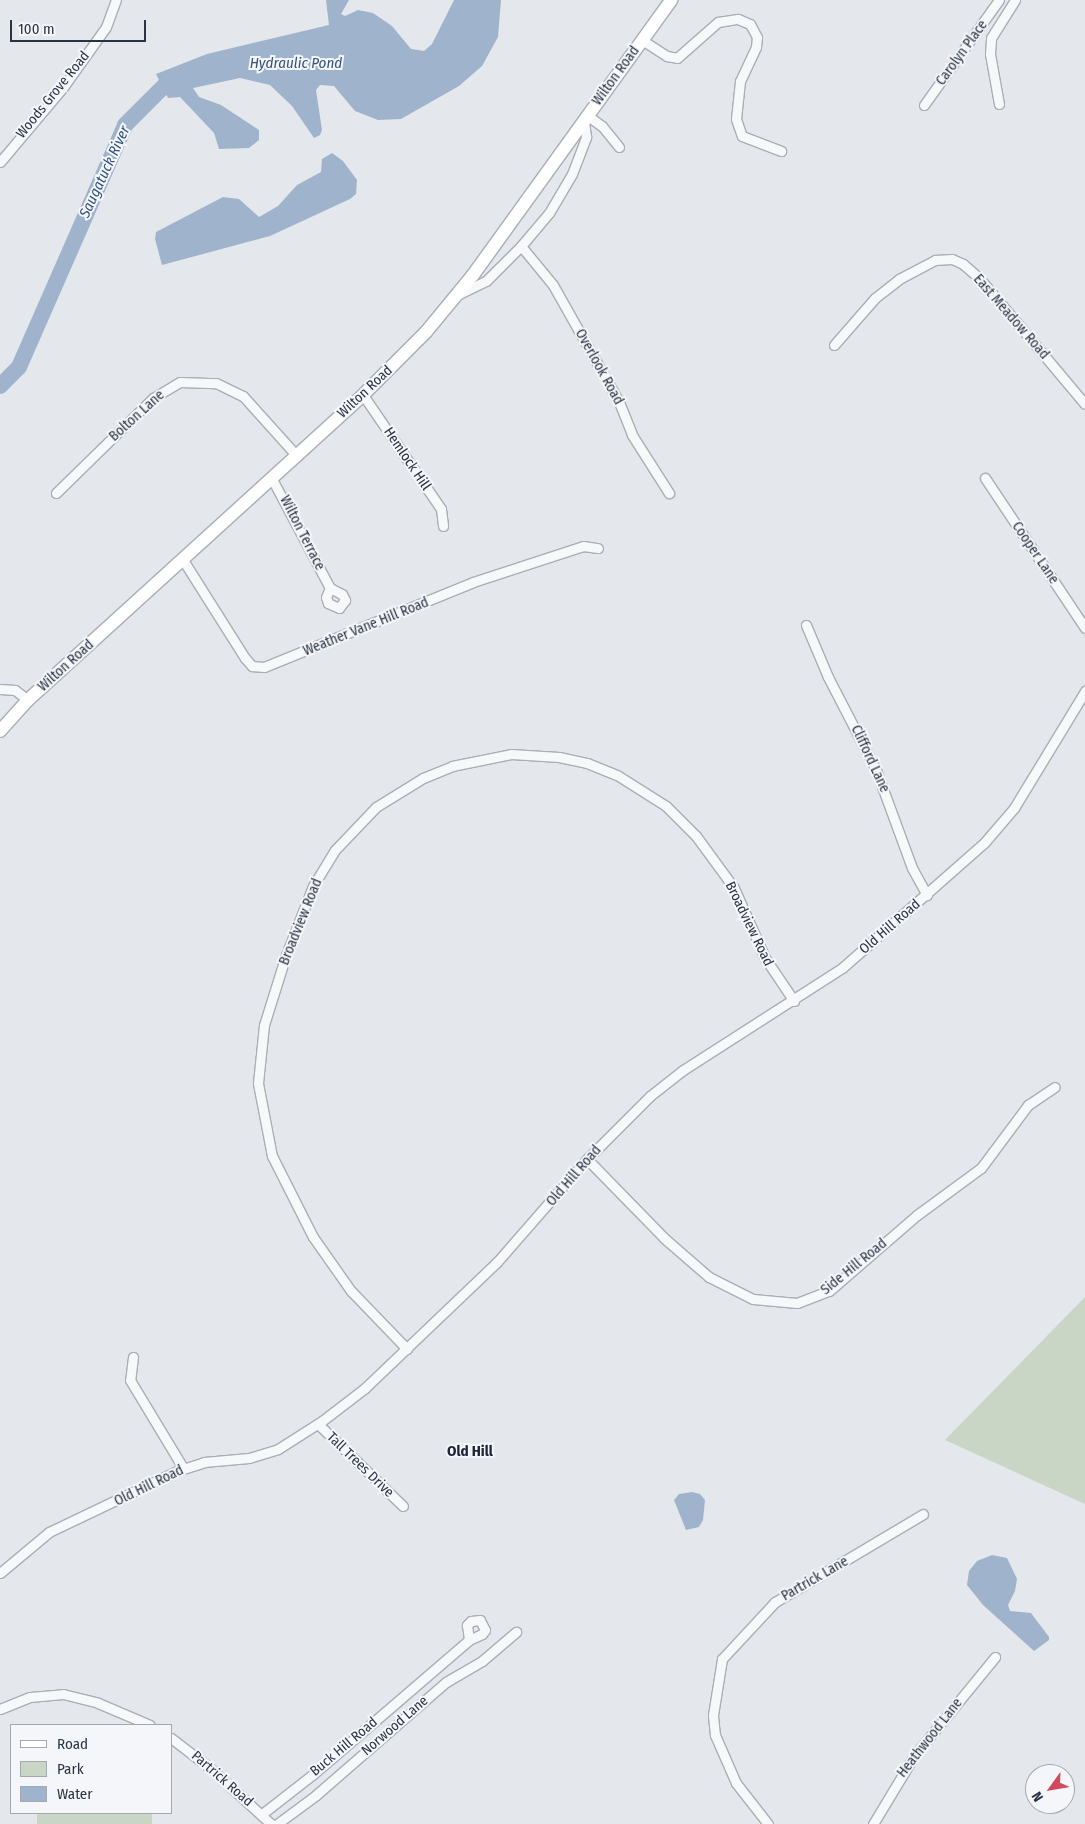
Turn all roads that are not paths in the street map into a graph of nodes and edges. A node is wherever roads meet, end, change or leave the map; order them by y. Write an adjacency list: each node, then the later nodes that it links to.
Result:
1 (116, 0): 11 (street, Woods Grove Road)
2 (670, 0): 5 (main road, Wilton Road)
3 (999, 0): 7 (street, Carolyn Place)
4 (1015, 0): 6 (street)
5 (642, 40): 8 (main road, Wilton Road); 10 (street)
6 (999, 104)
7 (924, 105)
8 (586, 119): 9 (street); 12 (street); 13 (main road, Wilton Road)
9 (618, 147)
10 (781, 151)
11 (0, 162)
12 (521, 246): 13 (street); 21 (street, Overlook Road)
13 (457, 295): 15 (main road, Wilton Road)
14 (834, 345): 16 (street, East Meadow Road)
15 (363, 395): 17 (main road, Wilton Road); 22 (street, Hemlock Hill)
16 (1085, 404)
17 (297, 456): 19 (main road, Wilton Road); 20 (street, Bolton Lane)
18 (985, 478): 27 (street, Cooper Lane)
19 (272, 479): 24 (main road, Wilton Road); 25 (street, Wilton Terrace)
20 (56, 493)
21 (669, 493)
22 (443, 526)
23 (598, 548): 24 (street, Weather Vane Hill Road)
24 (182, 560): 30 (main road, Wilton Road)
25 (330, 588)
26 (806, 625): 32 (street, Clifford Lane)
27 (1085, 628)
28 (0, 689): 30 (street)
29 (1085, 690): 32 (street, Old Hill Road)
30 (28, 700): 31 (main road, Wilton Road)
31 (0, 731)
32 (927, 895): 33 (street, Old Hill Road)
33 (794, 1001): 35 (street, Old Hill Road); 36 (street, Broadview Road)
34 (1055, 1087): 35 (street, Side Hill Road)
35 (588, 1159): 36 (street, Old Hill Road)
36 (407, 1349): 38 (street, Old Hill Road)
37 (133, 1357): 39 (street)
38 (318, 1424): 39 (street, Old Hill Road); 40 (street, Tall Trees Drive)
39 (183, 1468): 42 (street, Old Hill Road)
40 (402, 1506)
41 (923, 1514): 52 (street, Partrick Lane)
42 (0, 1573)
43 (516, 1632): 51 (street, Norwood Lane)
44 (469, 1640): 49 (street, Buck Hill Road)
45 (995, 1657): 53 (street, Heathwood Lane)
46 (0, 1710): 47 (street)
47 (148, 1724)
48 (172, 1739): 49 (street, Partrick Road)
49 (262, 1814): 50 (street, Partrick Road)
50 (271, 1824)
51 (277, 1824)
52 (768, 1824)
53 (873, 1824)

